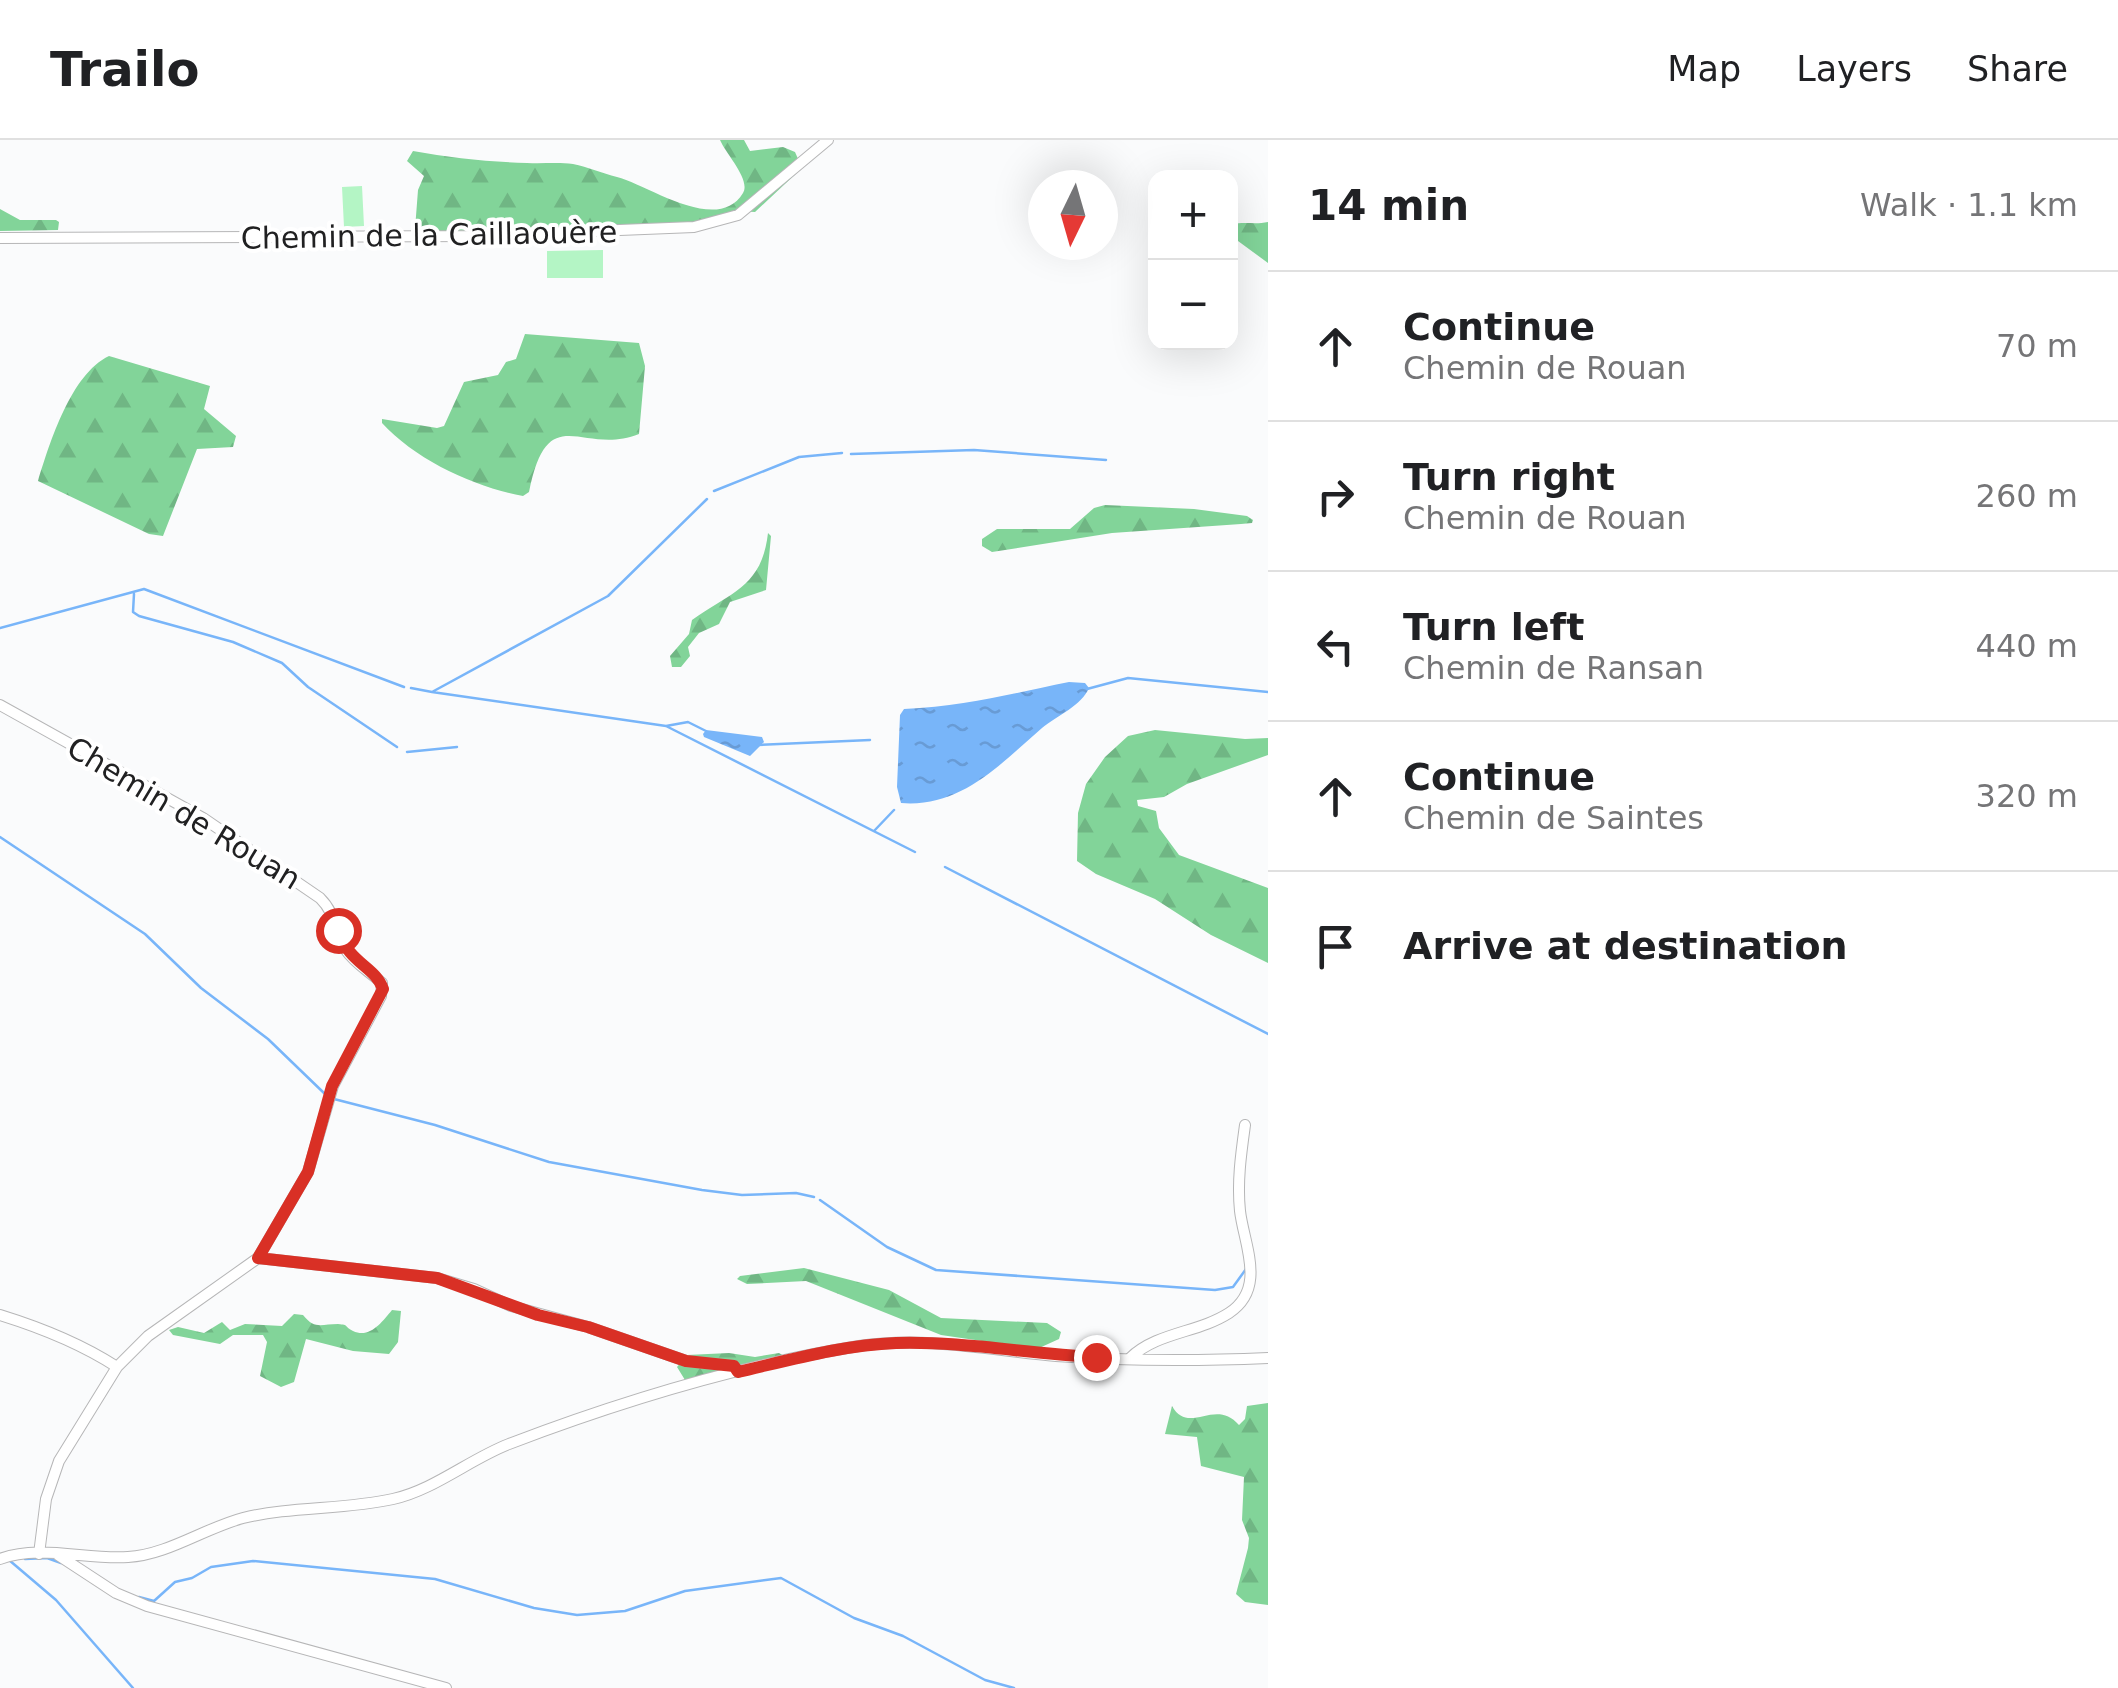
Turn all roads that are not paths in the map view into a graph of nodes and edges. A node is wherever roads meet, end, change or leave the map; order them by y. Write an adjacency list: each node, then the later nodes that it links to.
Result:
1 (828, 140): 2 (street, Chemin de la Caillaouère)
2 (0, 238)
3 (0, 705): 5 (street, Chemin de Rouan)
4 (1246, 1125): 7 (street)
5 (258, 1258): 9 (street); 10 (street)
6 (0, 1315): 9 (street)
7 (1130, 1358): 8 (street); 10 (street)
8 (1268, 1358)
9 (117, 1367): 11 (street)
10 (738, 1372): 12 (street)
11 (38, 1554): 12 (street); 13 (street)
12 (57, 1554): 14 (street)
13 (0, 1559)
14 (446, 1688)

